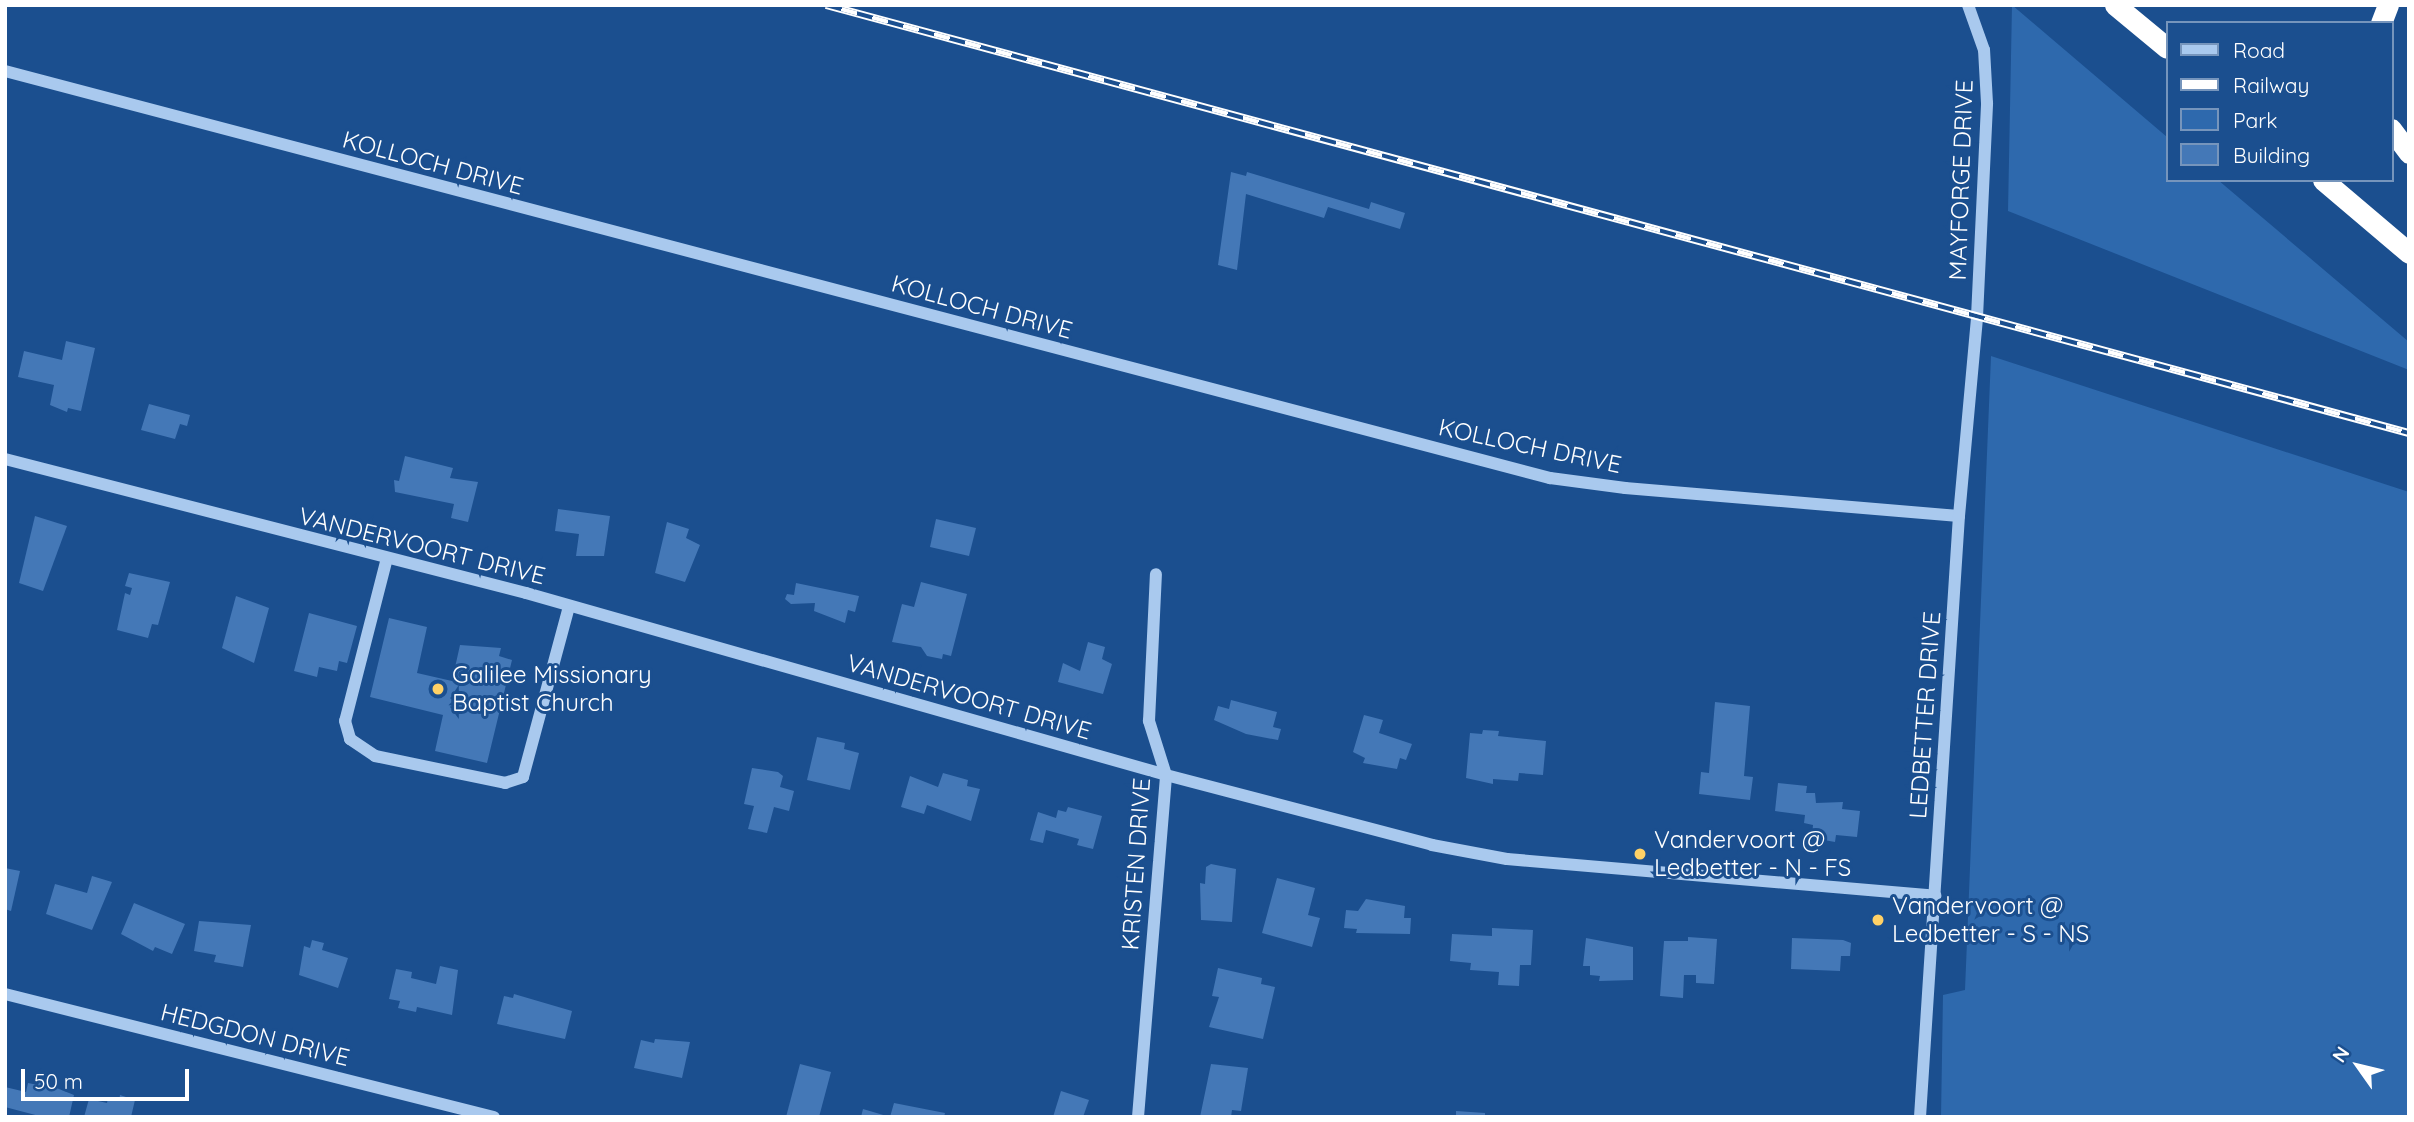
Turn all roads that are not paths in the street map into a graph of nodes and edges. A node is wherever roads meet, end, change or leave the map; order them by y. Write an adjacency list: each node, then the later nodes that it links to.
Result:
1 (1968, 5): 9 (street, MAYFORGE DRIVE)
2 (2115, 5): 3 (highway)
3 (2166, 47)
4 (5, 71): 11 (street, KOLLOCH DRIVE)
5 (2393, 132): 6 (highway)
6 (2409, 153)
7 (2325, 182): 8 (highway)
8 (2409, 253)
9 (1977, 317): 11 (street, LEDBETTER DRIVE)
10 (5, 459): 12 (street, VANDERVOORT DRIVE)
11 (1959, 516): 16 (street, LEDBETTER DRIVE)
12 (387, 558): 14 (street, VANDERVOORT DRIVE); 14 (street)
13 (1156, 574): 15 (street, KRISTEN DRIVE)
14 (569, 606): 15 (street, VANDERVOORT DRIVE)
15 (1166, 775): 16 (street, VANDERVOORT DRIVE); 19 (street, KRISTEN DRIVE)
16 (1935, 896): 20 (street, LEDBETTER DRIVE)
17 (5, 994): 18 (street, HEDGDON DRIVE)
18 (494, 1117)
19 (1138, 1117)
20 (1920, 1117)

